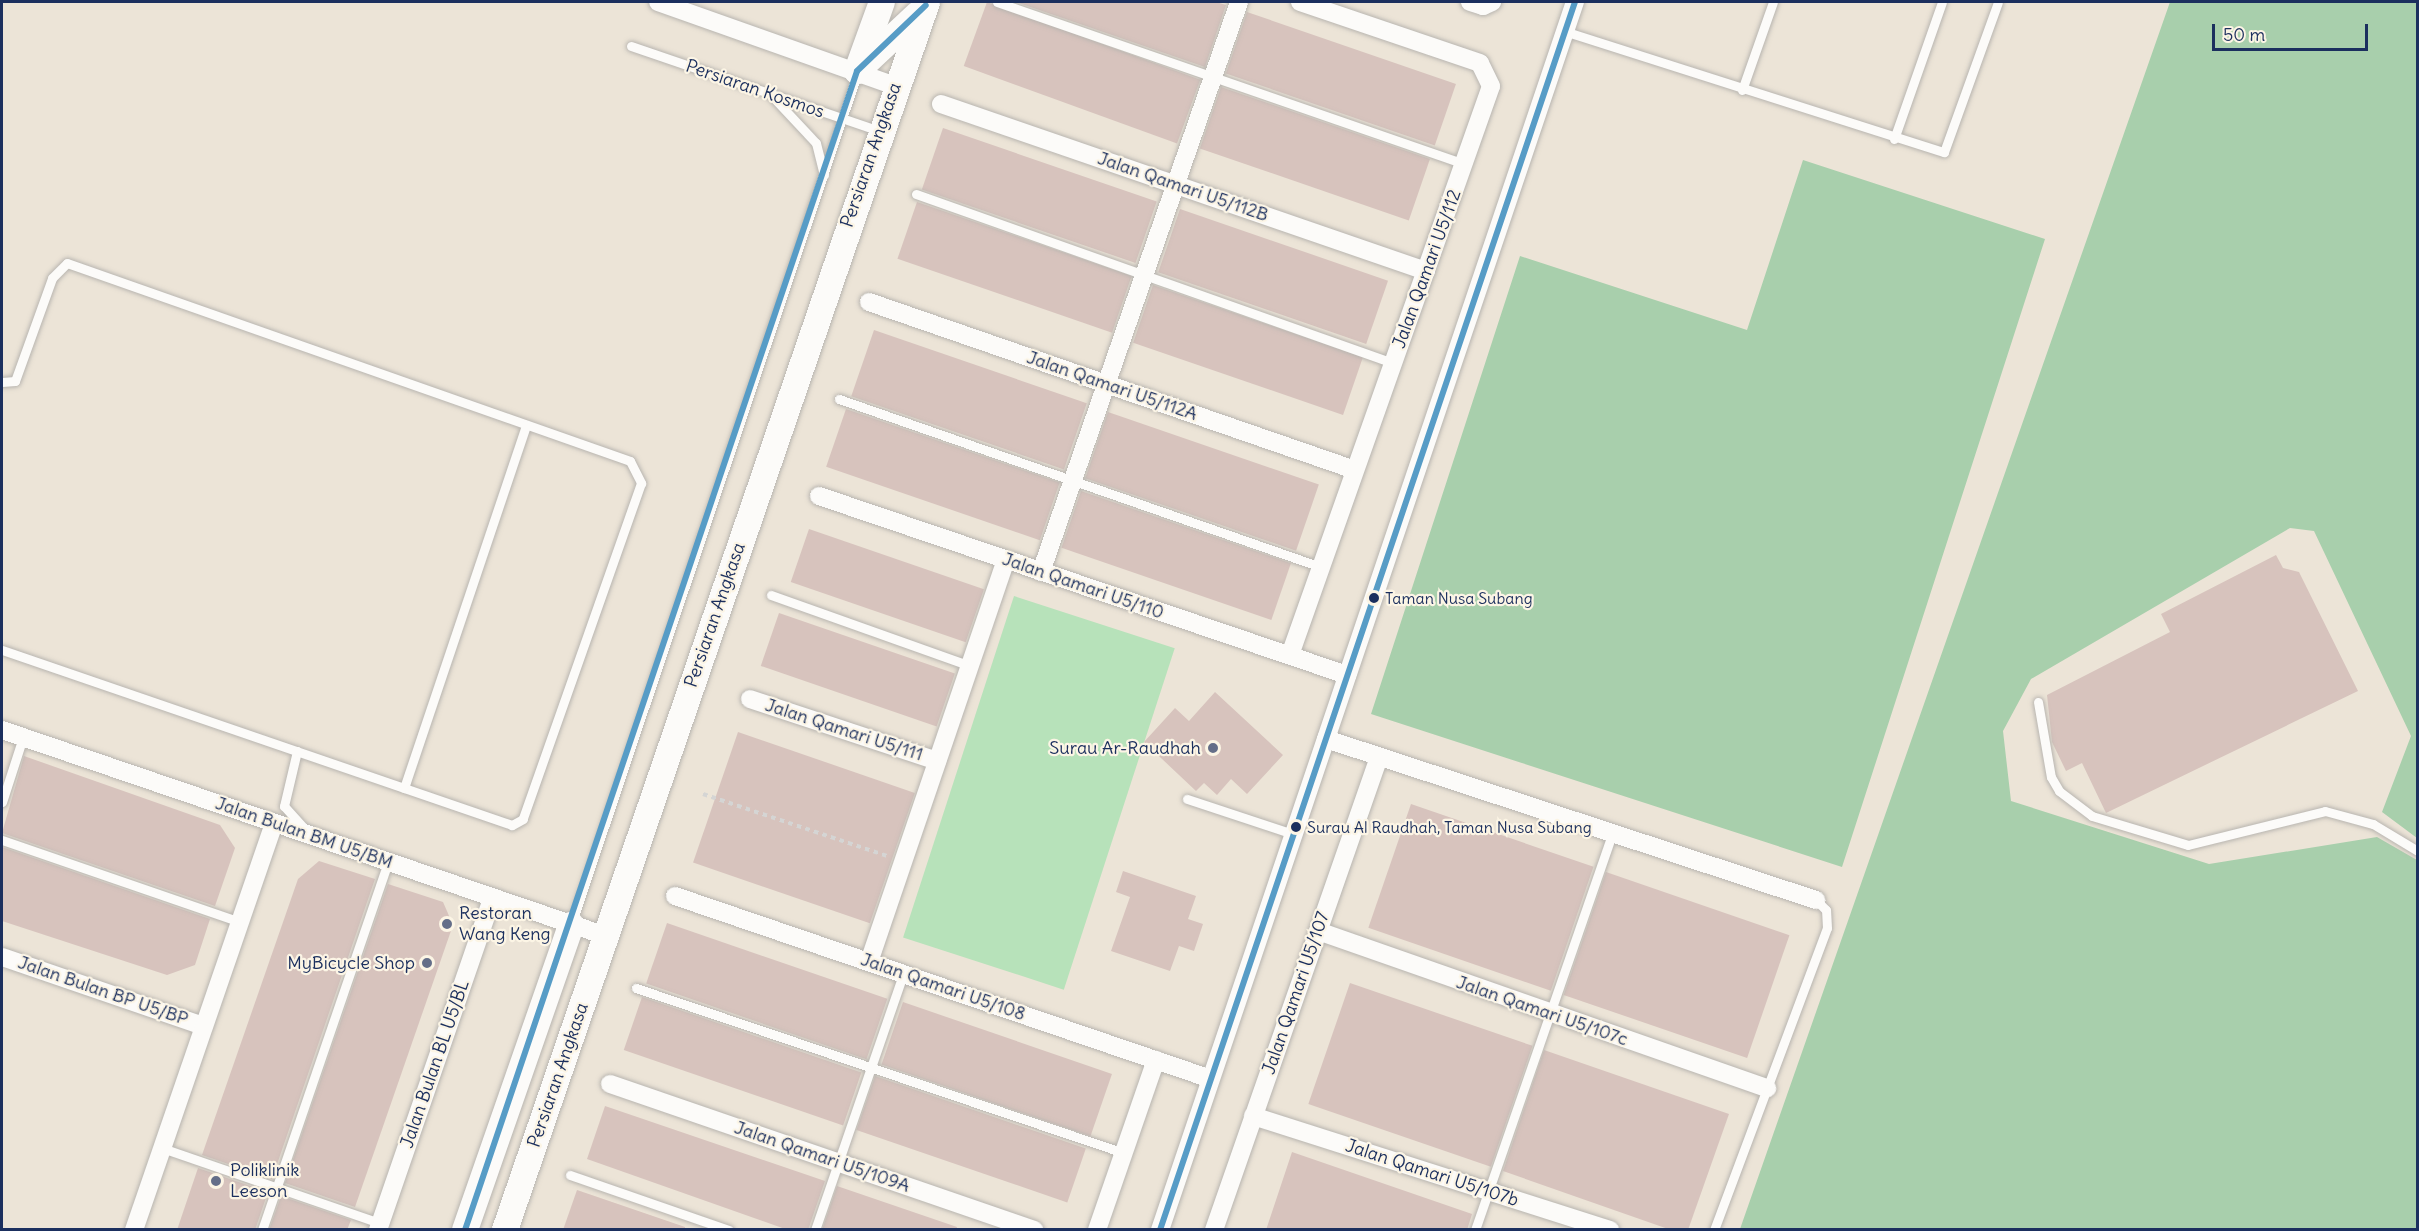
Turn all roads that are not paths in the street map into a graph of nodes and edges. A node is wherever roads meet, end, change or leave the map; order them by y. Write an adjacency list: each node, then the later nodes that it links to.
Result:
1 (658, 2): 15 (street)
2 (882, 2): 15 (street)
3 (997, 2): 16 (lane)
4 (1239, 2): 16 (street)
5 (1300, 2): 24 (street, Jalan Qamari U5/112)
6 (1470, 2): 7 (street)
7 (1492, 2)
8 (1575, 2): 13 (street)
9 (1773, 2): 18 (lane)
10 (1942, 2): 23 (lane)
11 (1998, 2): 23 (lane)
12 (927, 3): 15 (street); 17 (street, Persiaran Angkasa)
13 (1564, 31): 18 (lane); 46 (street)
14 (631, 46): 19 (lane, Persiaran Kosmos)
15 (857, 71): 17 (street); 21 (lane, Persiaran Angkasa)
16 (1213, 78): 24 (lane); 26 (street)
17 (895, 86): 22 (street, Persiaran Angkasa)
18 (1742, 90): 23 (lane)
19 (768, 93): 21 (lane, Persiaran Kosmos); 25 (lane)
20 (940, 104): 26 (street, Jalan Qamari U5/112B)
21 (842, 119): 22 (lane, Persiaran Kosmos); 25 (lane, Persiaran Angkasa)
22 (879, 131): 71 (street, Persiaran Angkasa)
23 (1894, 139)
24 (1464, 164): 28 (street, Jalan Qamari U5/112)
25 (825, 177): 69 (lane, Persiaran Angkasa)
26 (1176, 185): 28 (street, Jalan Qamari U5/112B); 29 (street)
27 (916, 194): 29 (lane)
28 (1426, 271): 31 (street, Jalan Qamari U5/112)
29 (1145, 274): 31 (lane); 33 (street)
30 (869, 302): 33 (street, Jalan Qamari U5/112A)
31 (1393, 363): 36 (street, Jalan Qamari U5/112)
32 (2, 382): 35 (lane)
33 (1108, 384): 36 (street, Jalan Qamari U5/112A); 37 (street)
34 (839, 399): 37 (lane)
35 (526, 425): 55 (lane); 55 (lane)
36 (1355, 470): 40 (street, Jalan Qamari U5/112)
37 (1075, 477): 40 (lane); 41 (street)
38 (819, 496): 39 (street, Jalan Qamari U5/110)
39 (1006, 560): 41 (street, Jalan Qamari U5/110); 45 (street)
40 (1321, 567): 44 (street, Jalan Qamari U5/112)
41 (1041, 572): 44 (street, Jalan Qamari U5/110)
42 (771, 595): 45 (lane)
43 (2, 650): 52 (lane)
44 (1290, 656): 46 (street, Jalan Qamari U5/110)
45 (970, 666): 54 (street)
46 (1347, 675): 51 (street)
47 (750, 699): 54 (street, Jalan Qamari U5/111)
48 (2038, 702): 63 (lane)
49 (2, 730): 50 (street, Jalan Bulan BM U5/BM)
50 (23, 737): 57 (lane); 58 (street, Jalan Bulan BM U5/BM)
51 (1326, 739): 53 (street); 59 (street)
52 (297, 751): 55 (lane); 62 (lane)
53 (1379, 757): 60 (street); 70 (street, Jalan Qamari U5/107)
54 (937, 761): 73 (street)
55 (404, 788)
56 (1187, 799): 59 (lane)
57 (2, 802)
58 (274, 823): 62 (street, Jalan Bulan BM U5/BM); 68 (street)
59 (1293, 834): 80 (street)
60 (1612, 834): 67 (street); 76 (lane)
61 (2, 840): 68 (lane)
62 (328, 841): 64 (street, Jalan Bulan BM U5/BM)
63 (2418, 851)
64 (388, 862): 66 (street, Jalan Bulan BM U5/BM); 88 (lane)
65 (675, 896): 73 (street, Jalan Qamari U5/108)
66 (492, 898): 69 (street, Jalan Bulan BM U5/BM); 90 (street, Jalan Bulan BL U5/BL)
67 (1816, 900): 82 (lane)
68 (240, 922): 77 (street)
69 (571, 924): 71 (street, Jalan Bulan BM U5/BM); 93 (street, Persiaran Angkasa)
70 (1318, 932): 76 (street, Jalan Qamari U5/107c); 83 (street, Jalan Qamari U5/107)
71 (606, 936): 94 (street, Persiaran Angkasa)
72 (2, 957): 77 (street, Jalan Bulan BP U5/BP)
73 (869, 962): 74 (street, Jalan Qamari U5/108)
74 (903, 974): 78 (street, Jalan Qamari U5/108); 79 (lane)
75 (636, 988): 79 (lane)
76 (1550, 1014): 82 (street, Jalan Qamari U5/107c); 89 (lane)
77 (204, 1026): 84 (street)
78 (1156, 1060): 80 (street, Jalan Qamari U5/108); 85 (street)
79 (870, 1067): 85 (lane); 86 (lane)
80 (1211, 1078): 99 (street)
81 (610, 1084): 86 (street, Jalan Qamari U5/109A)
82 (1767, 1088): 103 (lane)
83 (1253, 1116): 89 (street, Jalan Qamari U5/107b); 100 (street, Jalan Qamari U5/107)
84 (162, 1148): 88 (lane); 91 (street)
85 (1124, 1153): 98 (street)
86 (838, 1162): 96 (lane); 97 (street, Jalan Qamari U5/109A)
87 (570, 1175): 95 (lane)
88 (276, 1187): 90 (lane); 92 (lane)
89 (1489, 1191): 101 (lane); 102 (street, Jalan Qamari U5/107b)
90 (379, 1226)
91 (134, 1230)
92 (262, 1230)
93 (465, 1230)
94 (505, 1230)
95 (729, 1230)
96 (815, 1230)
97 (1035, 1230)
98 (1097, 1230)
99 (1160, 1230)
100 (1214, 1230)
101 (1475, 1230)
102 (1610, 1230)
103 (1714, 1230)

